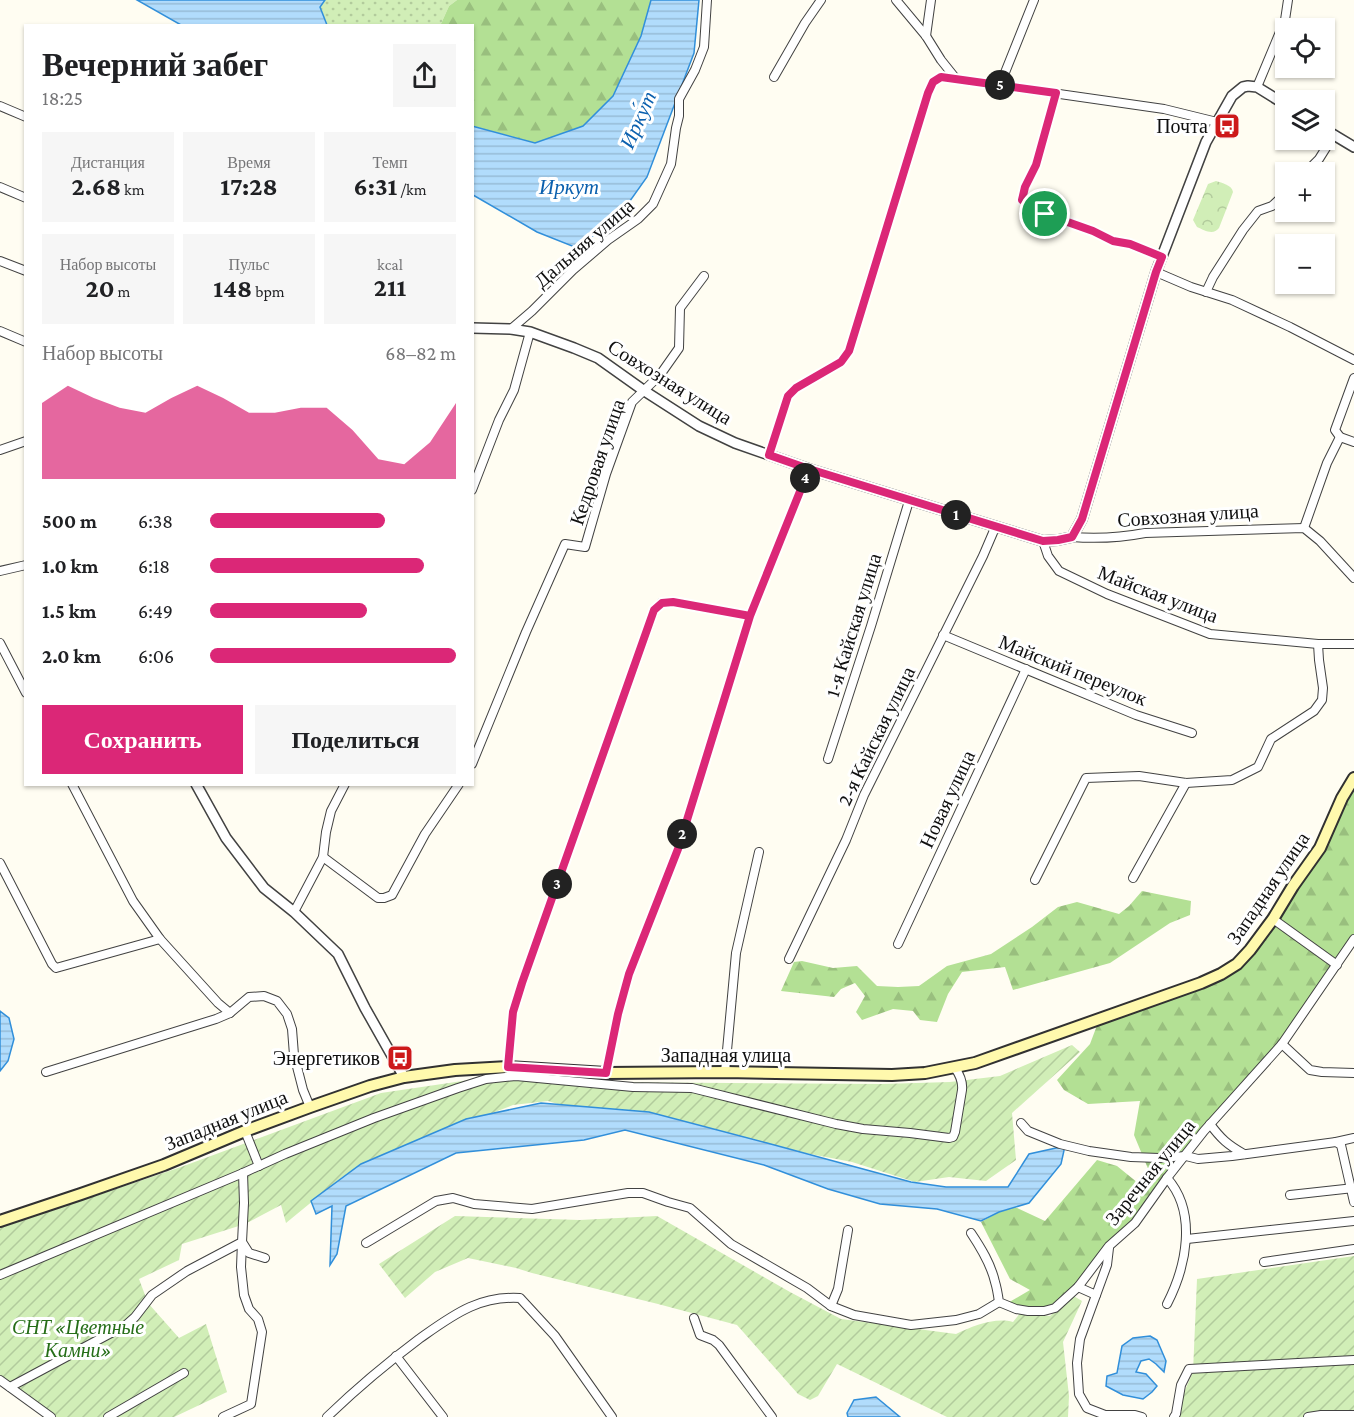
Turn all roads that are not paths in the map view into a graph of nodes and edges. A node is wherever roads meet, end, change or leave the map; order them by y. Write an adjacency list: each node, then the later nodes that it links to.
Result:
1 (707, 0): 29 (street, Дальняя улица)
2 (821, 0): 8 (street)
3 (896, 0): 7 (street)
4 (931, 0): 7 (street)
5 (1034, 0): 10 (street)
6 (1288, 0): 11 (street)
7 (926, 36): 9 (street)
8 (774, 77)
9 (957, 80): 10 (street); 40 (street)
10 (1000, 85): 12 (street)
11 (1253, 87): 13 (street); 16 (street)
12 (1056, 93): 16 (street); 22 (street)
13 (1275, 99)
14 (0, 106): 15 (street)
15 (24, 116)
16 (1217, 122): 22 (street)
17 (1335, 136): 18 (street)
18 (1354, 147)
19 (0, 187): 20 (street)
20 (24, 197)
21 (1275, 203): 27 (street)
22 (1162, 257): 25 (street)
23 (0, 261): 24 (street)
24 (24, 270)
25 (1156, 272): 27 (street); 46 (street)
26 (704, 276): 35 (street, Кедровая улица)
27 (1206, 292): 33 (street)
28 (474, 328): 29 (street, Совхозная улица)
29 (511, 329): 31 (street, Совхозная улица)
30 (0, 331): 32 (street)
31 (530, 332): 35 (street, Совхозная улица); 42 (street)
32 (24, 341)
33 (1353, 357)
34 (1354, 378): 36 (street)
35 (643, 390): 40 (street, Совхозная улица); 59 (street, Кедровая улица)
36 (1340, 437): 38 (street); 45 (street)
37 (24, 442): 39 (street)
38 (1354, 442)
39 (0, 450)
40 (769, 455): 41 (street, Совхозная улица)
41 (809, 469): 43 (street, Совхозная улица); 51 (street)
42 (474, 485)
43 (909, 501): 44 (street, Совхозная улица); 60 (street, 1-я Кайская улица)
44 (995, 528): 47 (street, Совхозная улица); 52 (street, 2-я Кайская улица)
45 (1304, 528): 46 (street, Совхозная улица); 50 (street)
46 (1072, 537): 47 (street, Совхозная улица)
47 (1043, 541): 54 (street, Майская улица)
48 (24, 565): 49 (street)
49 (0, 571)
50 (1354, 578)
51 (750, 616): 81 (street); 85 (street)
52 (943, 635): 56 (street, Майский переулок); 77 (street, 2-я Кайская улица)
53 (0, 643): 57 (street)
54 (1318, 644): 55 (street, Майская улица); 62 (street)
55 (1354, 644)
56 (1026, 669): 58 (street, Майский переулок); 76 (street, Новая улица)
57 (24, 689)
58 (1192, 733)
59 (474, 759)
60 (828, 759)
61 (1354, 778): 73 (main road, Западная улица)
62 (1186, 783): 70 (street); 71 (street)
63 (73, 786): 74 (street)
64 (197, 786): 72 (street)
65 (344, 786): 68 (street)
66 (458, 786): 68 (street)
67 (759, 852): 84 (street)
68 (323, 857): 72 (street)
69 (0, 863): 74 (street)
70 (1133, 878)
71 (1035, 880)
72 (294, 912): 87 (street)
73 (1273, 920): 78 (street); 82 (main road, Западная улица)
74 (160, 939): 79 (street)
75 (1354, 939): 78 (street, Заречная улица)
76 (898, 944)
77 (789, 959)
78 (1337, 966): 80 (street, Заречная улица)
79 (230, 1013): 83 (street); 88 (street)
80 (1282, 1044): 86 (street); 90 (street, Заречная улица)
81 (508, 1067): 85 (main road, Западная улица); 87 (main road, Западная улица)
82 (955, 1068): 84 (main road, Западная улица); 96 (street)
83 (46, 1072)
84 (725, 1072): 85 (main road, Западная улица)
85 (606, 1073)
86 (1354, 1073)
87 (404, 1077): 88 (main road, Западная улица)
88 (310, 1107): 91 (main road, Западная улица)
89 (1021, 1123): 95 (street)
90 (1210, 1124): 94 (street); 95 (street, Заречная улица)
91 (245, 1131): 96 (street); 102 (main road, Западная улица)
92 (1354, 1138): 93 (street)
93 (1335, 1142): 94 (street); 99 (street)
94 (1244, 1154): 95 (street)
95 (1186, 1156): 98 (street, Заречная улица)
96 (259, 1166): 97 (street)
97 (243, 1173): 107 (street); 113 (street)
98 (1167, 1178): 106 (street); 109 (street, Заречная улица)
99 (1353, 1189): 100 (street); 101 (street)
100 (1290, 1195)
101 (1354, 1202)
102 (0, 1221)
103 (1354, 1221): 106 (street)
104 (848, 1230): 118 (street)
105 (971, 1233): 116 (street)
106 (1187, 1239): 117 (street)
107 (242, 1242): 111 (street); 124 (street); 129 (street)
108 (366, 1243): 118 (street)
109 (1109, 1246): 114 (street); 115 (street, Заречная улица)
110 (1354, 1249): 112 (street)
111 (265, 1258)
112 (1264, 1262)
113 (0, 1275)
114 (1078, 1287): 115 (street); 116 (street)
115 (1096, 1295): 125 (street, Заречная улица)
116 (999, 1302): 118 (street)
117 (1167, 1304)
118 (831, 1306)
119 (694, 1318): 133 (street)
120 (396, 1356): 130 (street); 131 (street); 132 (street)
121 (1354, 1360): 136 (street)
122 (184, 1373): 128 (street)
123 (0, 1380): 124 (street)
124 (10, 1387): 127 (street)
125 (1087, 1408): 134 (street, Заречная улица); 135 (street)
126 (1354, 1415): 137 (street)
127 (51, 1417)
128 (108, 1417)
129 (222, 1417)
130 (327, 1417)
131 (443, 1417)
132 (612, 1417)
133 (772, 1417)
134 (1092, 1417)
135 (1142, 1417)
136 (1174, 1417)
137 (1308, 1417)

